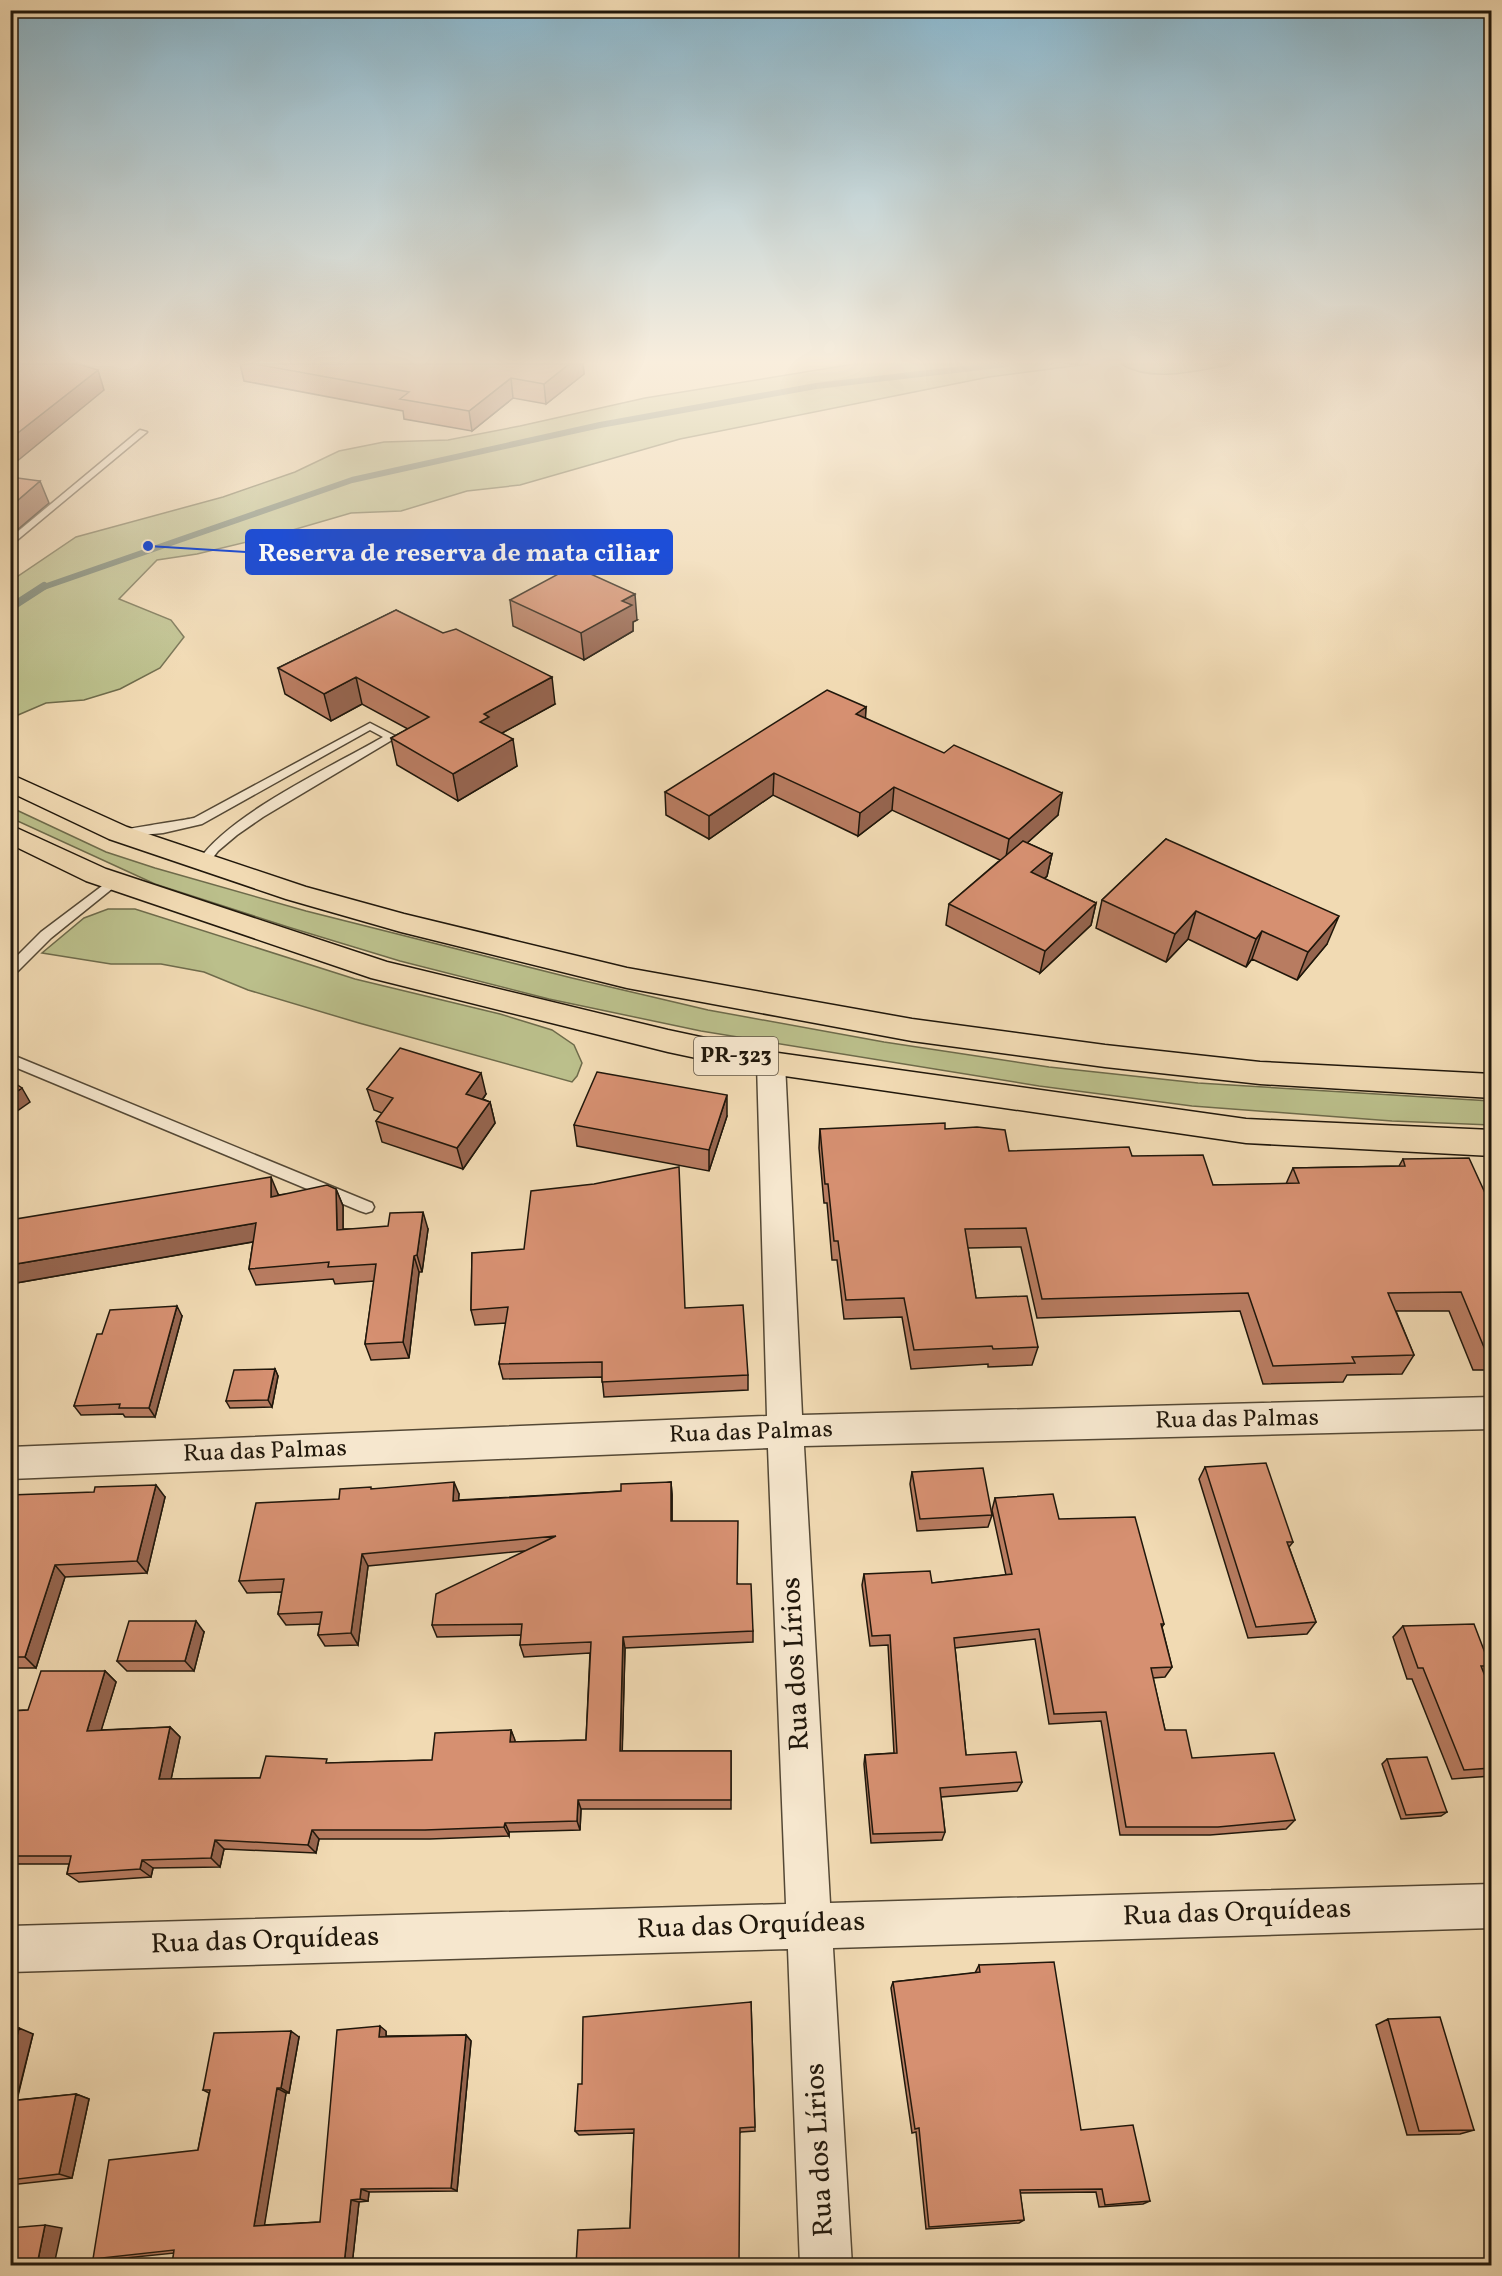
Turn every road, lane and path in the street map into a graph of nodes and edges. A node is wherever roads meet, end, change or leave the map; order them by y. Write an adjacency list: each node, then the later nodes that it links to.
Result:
1 (97, 470): 2 (lane)
2 (10, 543)
3 (10, 782): 6 (highway, PR-323)
4 (10, 795): 6 (highway)
5 (10, 833): 9 (highway, PR-323)
6 (117, 833): 8 (highway, PR-323); 8 (lane)
7 (10, 857): 9 (highway)
8 (204, 861): 13 (highway, PR-323)
9 (105, 878): 10 (lane); 12 (highway, PR-323)
10 (10, 971)
11 (10, 1059): 15 (lane)
12 (771, 1063): 14 (highway, PR-323); 17 (street, Rua dos Lírios)
13 (1491, 1086)
14 (1491, 1143)
15 (366, 1206)
16 (1491, 1413): 17 (street, Rua das Palmas)
17 (785, 1431): 18 (street, Rua das Palmas); 20 (street, Rua dos Lírios)
18 (10, 1463)
19 (1491, 1906): 20 (street, Rua das Orquídeas)
20 (808, 1924): 21 (street, Rua das Orquídeas); 22 (street, Rua dos Lírios)
21 (10, 1949)
22 (826, 2265)

